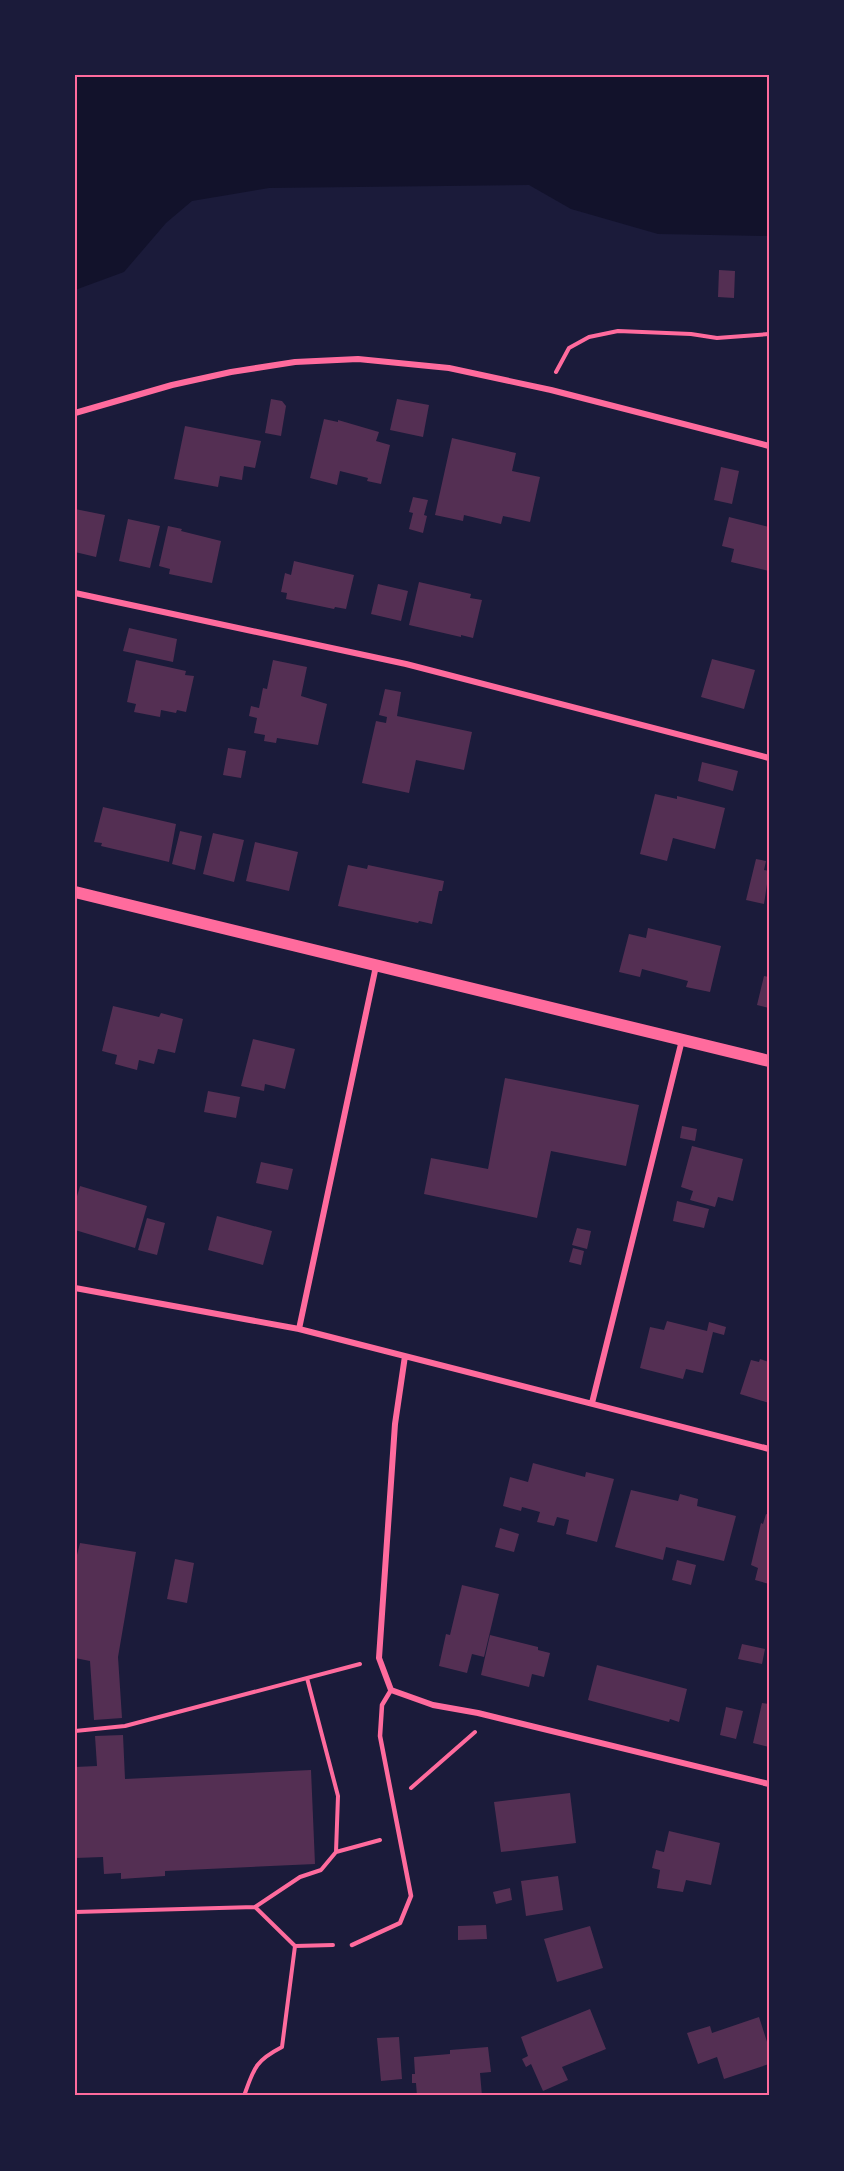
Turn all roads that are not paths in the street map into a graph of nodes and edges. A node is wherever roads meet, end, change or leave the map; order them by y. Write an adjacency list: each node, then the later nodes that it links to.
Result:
1 (75, 413): 2 (street)
2 (769, 446)
3 (75, 593): 4 (street)
4 (769, 758)
5 (75, 892): 6 (main road)
6 (376, 966): 7 (main road); 10 (street)
7 (682, 1040): 8 (main road); 12 (street)
8 (769, 1061)
9 (75, 1288): 10 (street)
10 (299, 1329): 11 (street)
11 (405, 1356): 12 (street); 14 (street)
12 (592, 1403): 13 (street)
13 (769, 1449)
14 (391, 1690): 15 (street); 16 (lane)
15 (769, 1784)
16 (352, 1945)

